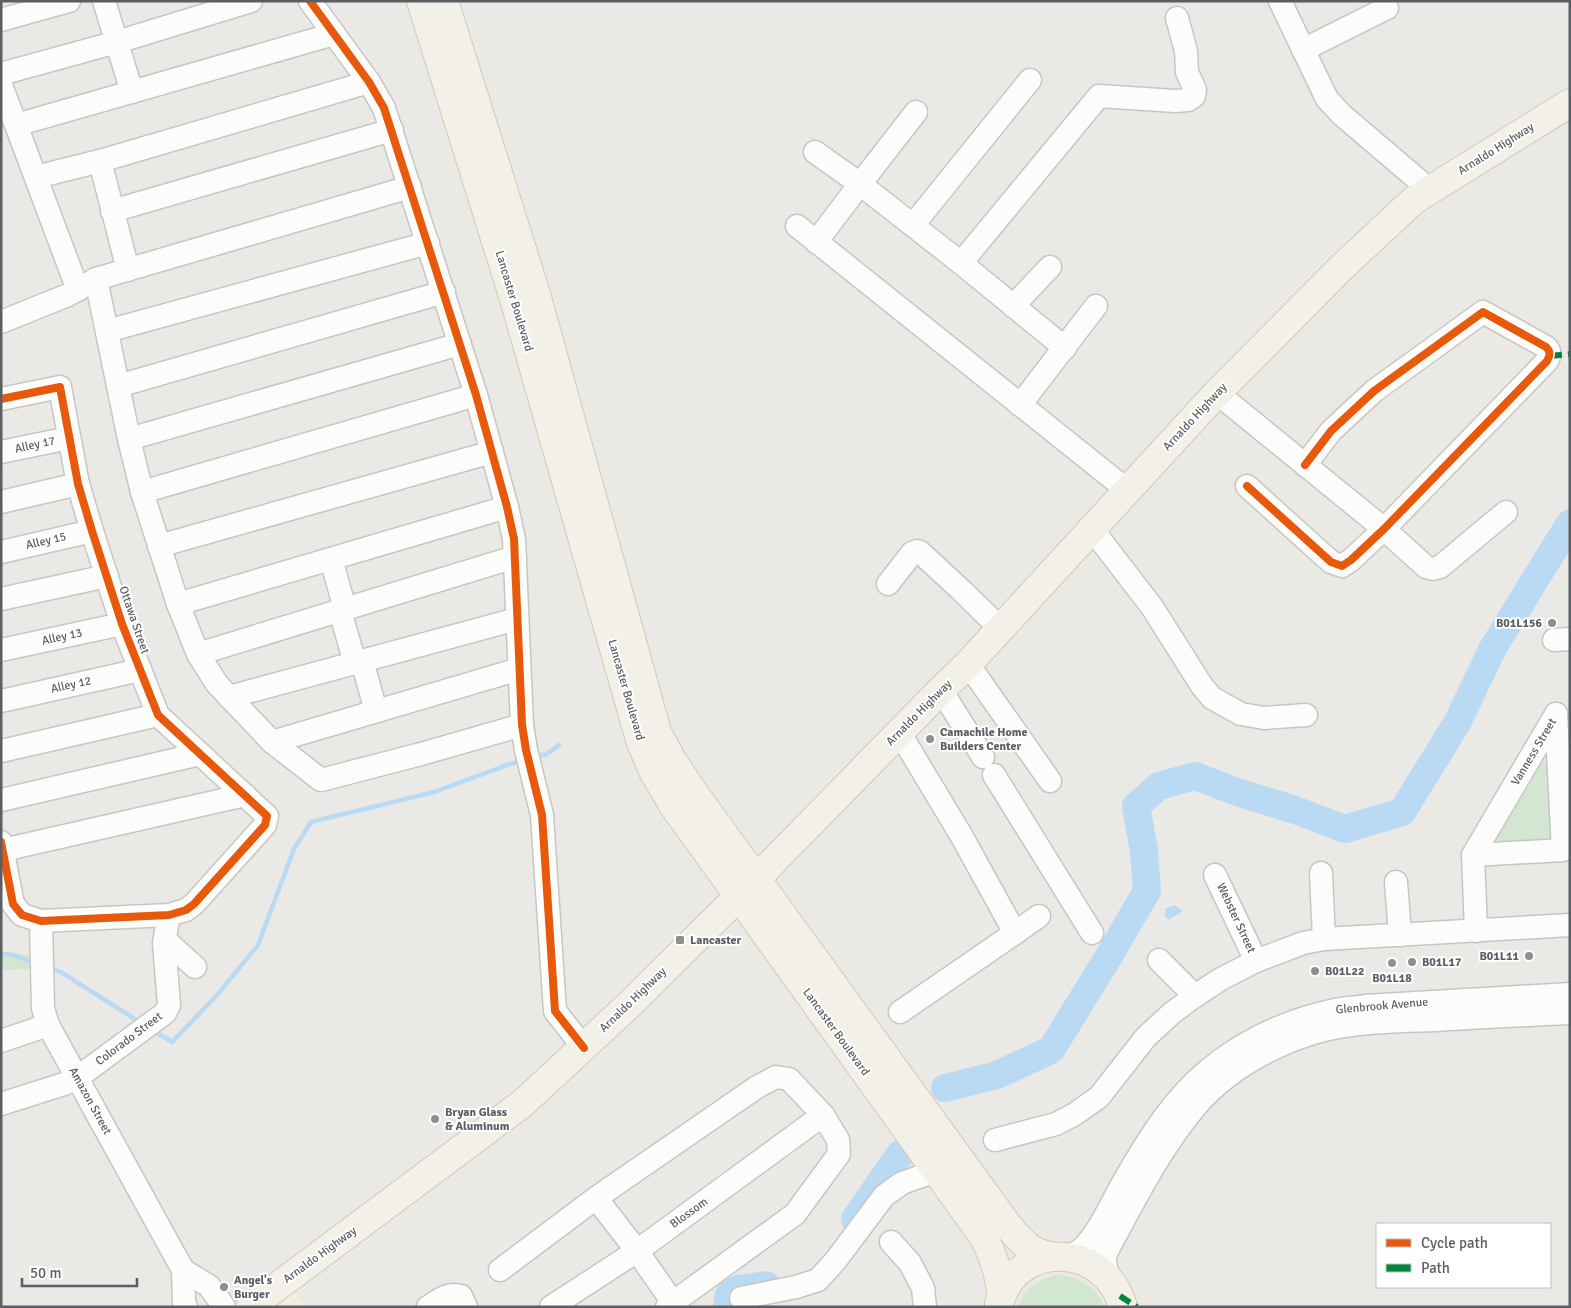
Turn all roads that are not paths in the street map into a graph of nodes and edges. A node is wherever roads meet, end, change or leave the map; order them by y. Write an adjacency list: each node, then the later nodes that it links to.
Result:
1 (69, 1): 10 (street)
2 (104, 1): 12 (street)
3 (251, 1): 12 (street)
4 (310, 1): 11 (street)
5 (422, 1): 103 (main road, Lancaster Boulevard)
6 (444, 1): 101 (main road, Lancaster Boulevard)
7 (1280, 1): 13 (street)
8 (1387, 8): 13 (street)
9 (1177, 18): 34 (street)
10 (1, 20)
11 (334, 34): 16 (street); 18 (street)
12 (117, 42): 14 (street); 18 (street)
13 (1303, 50): 28 (street)
14 (1, 74)
15 (1030, 80): 31 (street)
16 (370, 82): 22 (street); 24 (street)
17 (1, 84): 21 (street)
18 (132, 92): 21 (street)
19 (1570, 103): 28 (main road, Arnaldo Highway)
20 (916, 112): 26 (street)
21 (16, 125): 25 (street)
22 (392, 130): 27 (street); 29 (street)
23 (815, 152): 26 (street)
24 (100, 161): 25 (street); 29 (street)
25 (36, 177): 37 (street)
26 (860, 184): 31 (street); 32 (street)
27 (410, 187): 33 (street); 36 (street)
28 (1413, 203): 46 (main road, Arnaldo Highway)
29 (112, 211): 36 (street)
30 (797, 226): 32 (street)
31 (913, 226): 34 (street)
32 (816, 242): 49 (street)
33 (428, 243): 38 (street); 42 (street)
34 (961, 263): 39 (street)
35 (1050, 267): 39 (street)
36 (128, 270): 37 (street)
37 (87, 284): 41 (street); 42 (street)
38 (444, 292): 43 (street); 45 (street)
39 (1013, 306): 44 (street)
40 (1096, 306): 44 (street)
41 (1, 322)
42 (107, 331): 45 (street)
43 (460, 344): 47 (street); 51 (street)
44 (1065, 348): 49 (street)
45 (118, 386): 51 (street)
46 (1217, 393): 54 (street); 57 (main road, Arnaldo Highway)
47 (476, 395): 53 (street); 58 (street)
48 (1, 399): 50 (street, Ottawa Street)
49 (1020, 405): 57 (street)
50 (69, 438): 52 (street, Alley 17); 55 (street, Ottawa Street)
51 (129, 439): 58 (street)
52 (1, 452)
53 (492, 452): 60 (street); 65 (street)
54 (1305, 465): 63 (street); 63 (street)
55 (78, 484): 59 (street); 64 (street, Ottawa Street)
56 (1247, 486): 63 (street)
57 (1127, 490): 62 (main road, Arnaldo Highway)
58 (142, 492): 65 (street)
59 (1, 502)
60 (507, 507): 67 (street); 68 (street)
61 (1506, 512): 63 (street)
62 (1092, 529): 76 (main road, Arnaldo Highway); 88 (street)
63 (1384, 529)
64 (92, 531): 66 (street, Alley 15); 69 (street, Ottawa Street)
65 (158, 546): 72 (street)
66 (1, 552)
67 (515, 557): 73 (street); 74 (street)
68 (331, 559): 72 (street); 73 (street)
69 (107, 576): 71 (street); 75 (street, Ottawa Street)
70 (888, 584): 76 (street)
71 (1, 598)
72 (178, 604): 78 (street)
73 (342, 610): 78 (street); 79 (street)
74 (517, 619): 79 (street); 81 (street)
75 (122, 624): 77 (street, Alley 13); 82 (street, Ottawa Street)
76 (1000, 628): 80 (main road, Arnaldo Highway)
77 (1, 650)
78 (198, 654): 84 (street)
79 (359, 662): 84 (street); 86 (street)
80 (968, 664): 83 (main road, Arnaldo Highway); 94 (street)
81 (519, 669): 86 (street); 89 (street)
82 (140, 670): 85 (street, Alley 12); 87 (street, Ottawa Street)
83 (941, 690): 90 (main road, Arnaldo Highway); 110 (street)
84 (229, 697): 91 (street)
85 (1, 700)
86 (376, 711): 91 (street)
87 (158, 715): 92 (street); 93 (street, Ottawa Street)
88 (1306, 715)
89 (522, 725): 91 (street); 123 (street)
90 (900, 732): 101 (main road, Arnaldo Highway); 109 (street)
91 (272, 742)
92 (1, 750)
93 (200, 754): 95 (street, Ottawa Street); 96 (street)
94 (1050, 781)
95 (245, 795): 97 (street); 104 (street, Ottawa Street)
96 (1, 800)
97 (2, 846): 106 (street)
98 (1473, 855): 98 (street, Vanness Street); 108 (street)
99 (1322, 873): 112 (street)
100 (1216, 875): 115 (street, Webster Street)
101 (757, 878): 103 (main road, Arnaldo Highway); 132 (main road, Lancaster Boulevard)
102 (1396, 882): 111 (street)
103 (738, 896): 123 (main road, Arnaldo Highway); 128 (main road, Lancaster Boulevard)
104 (169, 915): 106 (street); 113 (street, Colorado Street)
105 (1038, 916): 109 (street)
106 (41, 921): 121 (street, Amazon Street)
107 (1570, 925): 108 (street)
108 (1476, 930): 111 (street)
109 (1015, 933): 119 (street)
110 (1092, 933)
111 (1400, 935): 112 (street)
112 (1324, 939): 115 (street)
113 (165, 940): 116 (street); 124 (street, Colorado Street)
114 (1159, 960): 118 (street)
115 (1256, 961): 118 (street)
116 (196, 967)
117 (1570, 994): 132 (street, Glenbrook Avenue)
118 (1196, 996): 127 (street)
119 (900, 1012)
120 (1570, 1013): 135 (street, Glenbrook Avenue)
121 (48, 1026): 122 (street); 124 (street, Amazon Street)
122 (1, 1041)
123 (584, 1048): 142 (main road, Arnaldo Highway)
124 (77, 1078): 125 (street, Colorado Street); 133 (street, Amazon Street)
125 (1, 1104)
126 (823, 1115): 129 (street); 131 (street, Blossom); 139 (street)
127 (996, 1140)
128 (936, 1171): 136 (street); 138 (main road, Lancaster Boulevard)
129 (596, 1198): 131 (street); 134 (street)
130 (891, 1242): 145 (street)
131 (637, 1251): 139 (street); 144 (street, Blossom)
132 (1061, 1256): 135 (main road, Lancaster Boulevard); 138 (main road)
133 (183, 1270): 140 (street, Amazon Street); 141 (street, Amazon Street)
134 (500, 1270)
135 (1110, 1279): 146 (main road)
136 (741, 1298)
137 (464, 1301): 143 (street)
138 (1000, 1301)
139 (672, 1305)
140 (186, 1307)
141 (224, 1307)
142 (250, 1307)
143 (428, 1307)
144 (551, 1307)
145 (925, 1307)
146 (1123, 1307)

